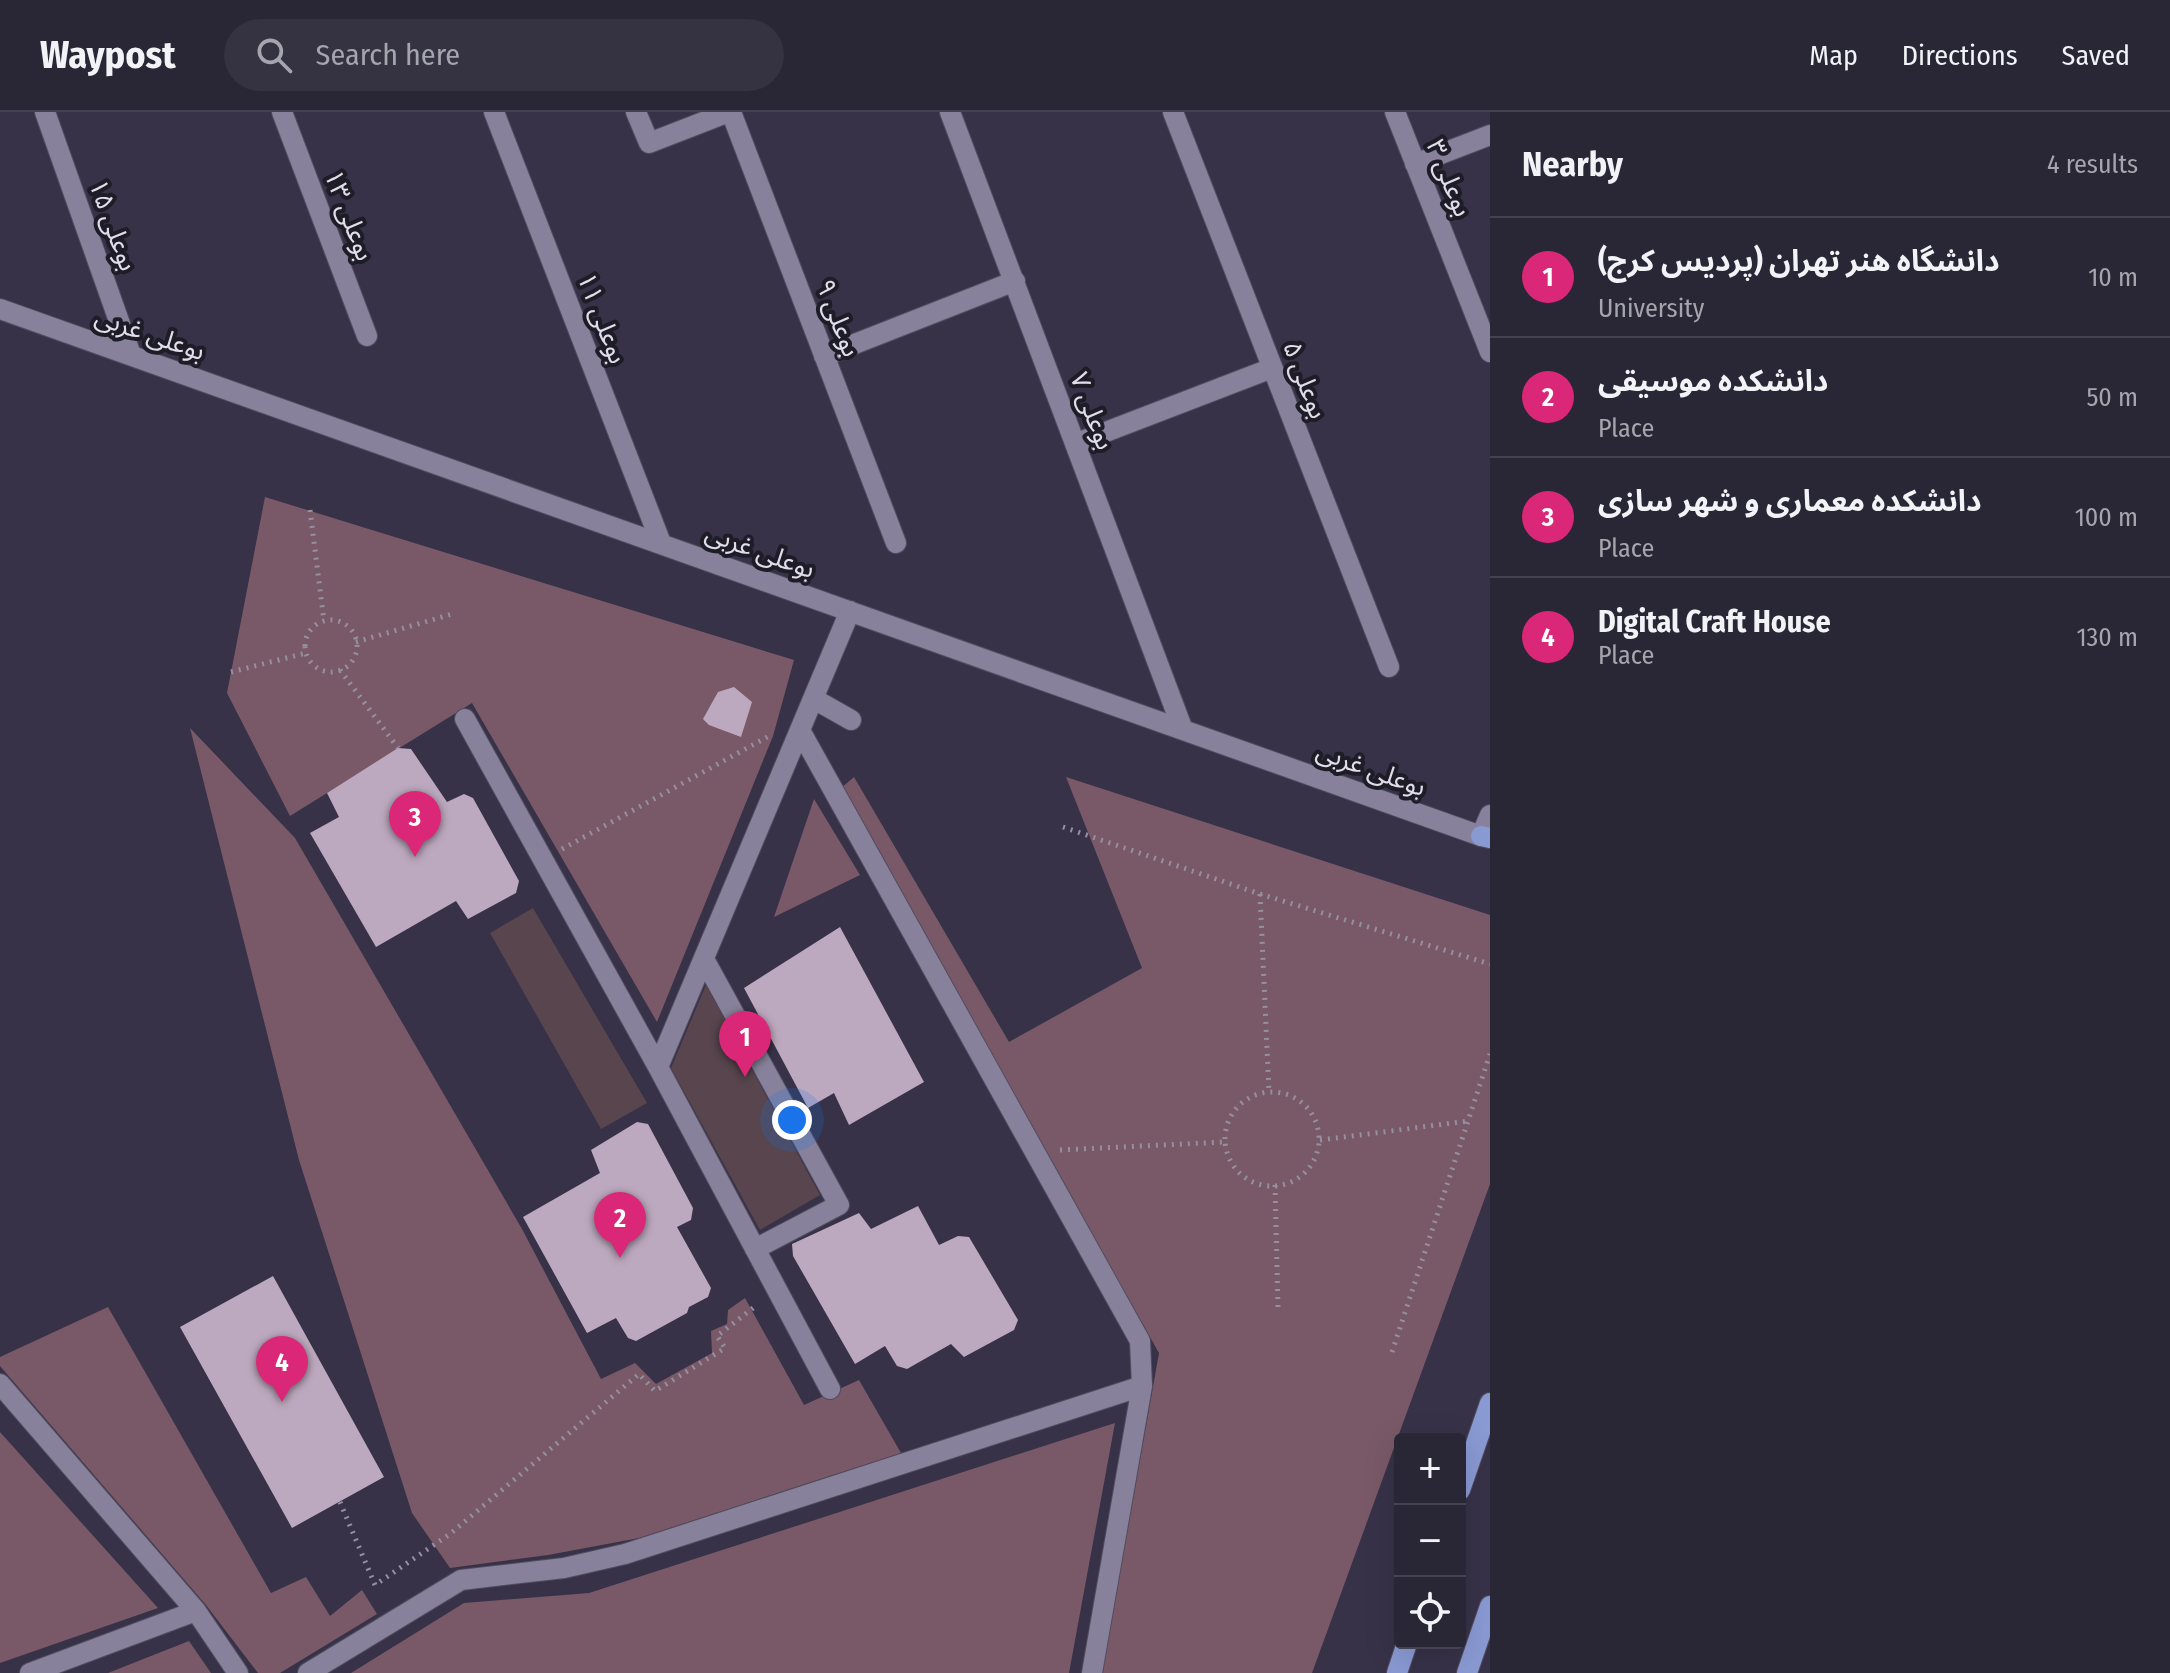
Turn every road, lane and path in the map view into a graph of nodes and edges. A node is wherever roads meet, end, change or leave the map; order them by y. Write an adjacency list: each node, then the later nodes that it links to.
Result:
1 (45, 112): 15 (street, بوعلی ۱۵)
2 (282, 112): 13 (street, بوعلی ۱۳)
3 (494, 112): 20 (street, بوعلی ۱۱)
4 (636, 112): 5 (street)
5 (730, 112): 16 (street, بوعلی ۹)
6 (950, 112): 11 (street, بوعلی ۷)
7 (1173, 112): 17 (street, بوعلی ۵)
8 (1395, 112): 10 (street, بوعلی ۳)
9 (1490, 135): 10 (street)
10 (1415, 164): 14 (street, بوعلی ۳)
11 (1015, 281): 16 (street); 18 (street, بوعلی ۷)
12 (0, 309): 15 (street, بوعلی غربی)
13 (367, 336)
14 (1490, 352)
15 (131, 355): 20 (street, بوعلی غربی)
16 (824, 356): 21 (street, بوعلی ۹)
17 (1272, 368): 18 (street); 27 (street, بوعلی ۵)
18 (1077, 443): 33 (street, بوعلی ۷)
19 (310, 510): 24 (path)
20 (661, 543): 22 (street, بوعلی غربی)
21 (896, 543)
22 (850, 611): 30 (street); 33 (street, بوعلی غربی)
23 (452, 614): 25 (path)
24 (324, 621): 25 (path); 26 (path)
25 (356, 642): 28 (path)
26 (306, 653): 28 (path); 29 (path)
27 (1389, 667)
28 (340, 670): 34 (path)
29 (231, 672)
30 (807, 715): 32 (street); 38 (path); 40 (street); 48 (street)
31 (465, 719): 38 (street)
32 (851, 720)
33 (1183, 730): 37 (street, بوعلی غربی)
34 (398, 748)
35 (1490, 815): 37 (street, بوعلی غربی)
36 (1063, 827): 39 (path)
37 (1487, 837)
38 (543, 859): 43 (street)
39 (1260, 894): 41 (path); 44 (path)
40 (704, 959): 43 (street); 50 (street)
41 (1490, 964)
42 (1490, 1054): 45 (path)
43 (658, 1067): 50 (street)
44 (1269, 1092): 46 (path); 47 (path)
45 (1469, 1121): 46 (path); 53 (path)
46 (1320, 1140): 49 (path)
47 (1224, 1142): 48 (path); 49 (path)
48 (1035, 1151): 55 (street)
49 (1275, 1185): 52 (path)
50 (755, 1249): 51 (street)
51 (777, 1290): 56 (street); 59 (path)
52 (1278, 1307)
53 (1392, 1352)
54 (0, 1384): 61 (street)
55 (1142, 1386): 65 (street); 66 (street)
56 (830, 1389)
57 (1490, 1403): 58 (main road)
58 (1466, 1473)
59 (340, 1502)
60 (1490, 1606): 68 (main road)
61 (196, 1611): 63 (street); 64 (street)
62 (1405, 1649): 67 (main road)
63 (30, 1673)
64 (238, 1673)
65 (308, 1673)
66 (1092, 1673)
67 (1397, 1673)
68 (1467, 1673)

